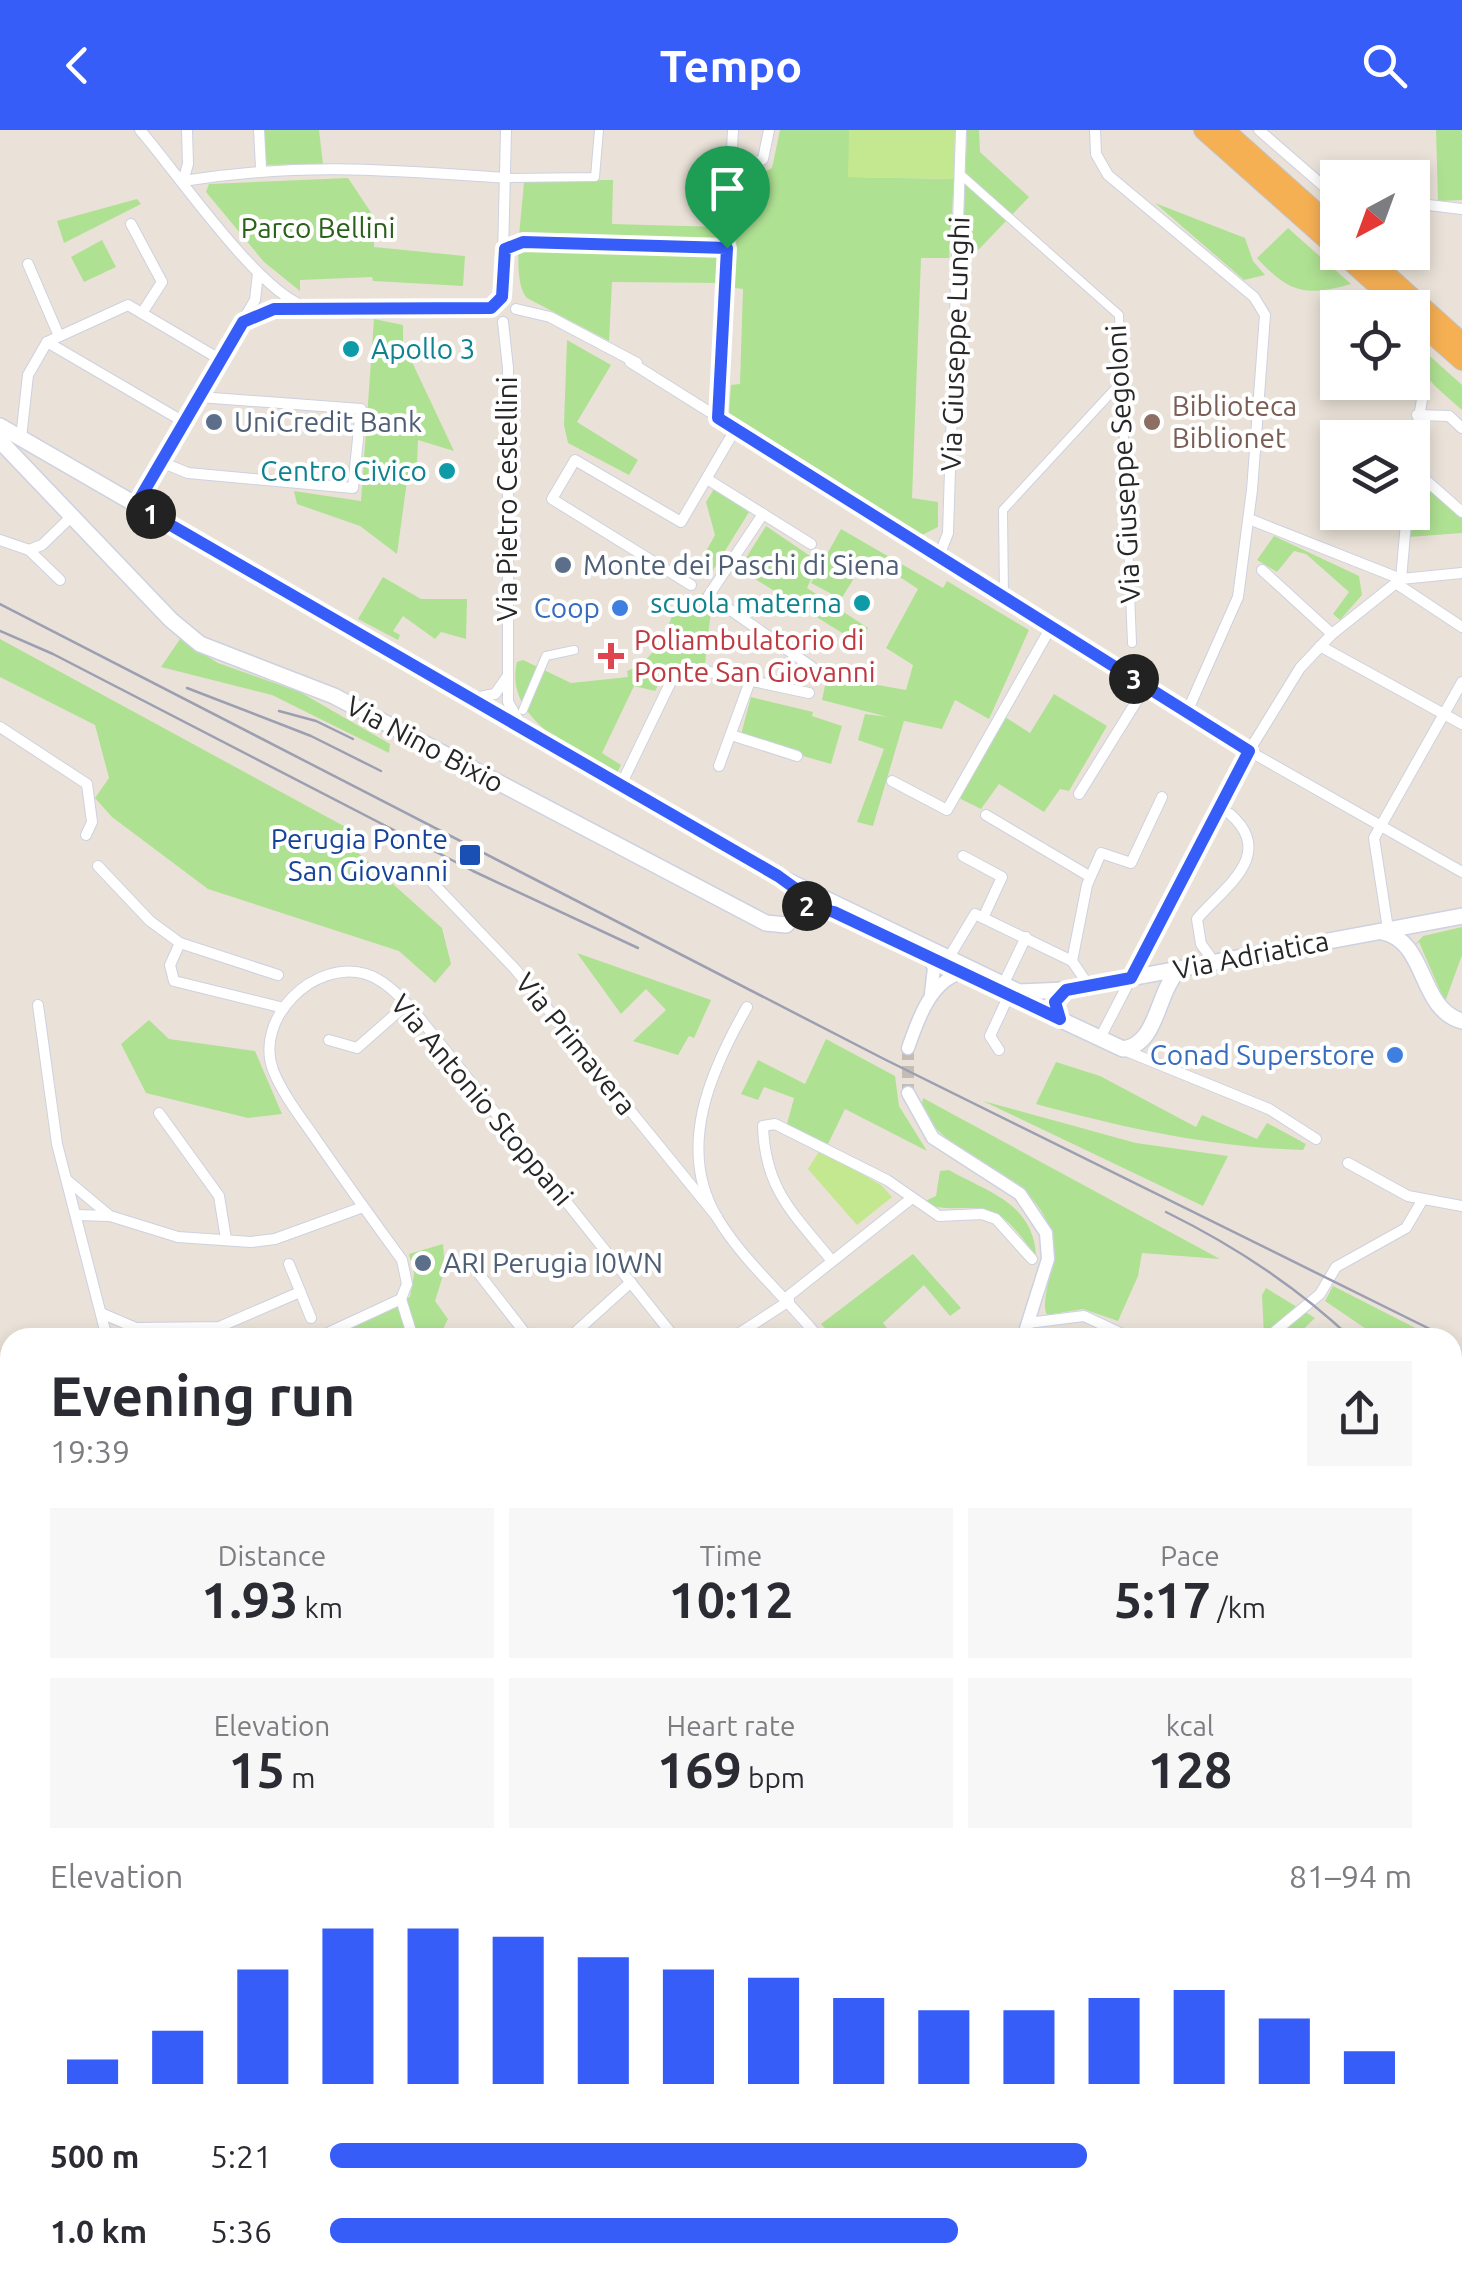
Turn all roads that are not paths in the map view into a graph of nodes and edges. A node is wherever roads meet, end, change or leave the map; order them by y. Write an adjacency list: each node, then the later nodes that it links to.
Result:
1 (140, 130): 18 (street)
2 (186, 130): 18 (street)
3 (259, 130): 13 (street)
4 (506, 130): 16 (street)
5 (599, 130): 16 (street)
6 (733, 130): 14 (street)
7 (769, 130): 14 (street)
8 (961, 130): 15 (street, Via Giuseppe Lunghi)
9 (1095, 130): 63 (street)
10 (1203, 130): 23 (highway)
11 (1225, 130): 21 (highway)
12 (1259, 130): 17 (street)
13 (260, 168): 16 (street); 18 (street)
14 (731, 168): 24 (street)
15 (960, 174): 45 (street, Via Giuseppe Segoloni); 68 (street, Via Giuseppe Lunghi)
16 (507, 178): 25 (street)
17 (1320, 180)
18 (183, 181): 29 (street)
19 (1430, 205): 20 (street)
20 (1462, 209)
21 (1320, 215)
22 (132, 224): 37 (street)
23 (1320, 234)
24 (727, 248): 25 (street); 48 (street)
25 (505, 249): 32 (street)
26 (28, 264): 41 (street)
27 (1360, 270): 31 (highway)
28 (1379, 270): 43 (highway)
29 (258, 273): 30 (street); 33 (street)
30 (275, 290): 33 (street); 34 (street)
31 (1382, 290)
32 (502, 297): 35 (street); 36 (street)
33 (255, 300): 38 (street)
34 (309, 308): 35 (street); 38 (street)
35 (491, 308): 39 (street)
36 (516, 309): 39 (street); 48 (street)
37 (142, 314): 41 (street); 44 (street)
38 (243, 322): 44 (street)
39 (503, 322): 82 (street, Via Pietro Cestellini)
40 (1430, 331): 43 (highway)
41 (60, 336): 42 (street)
42 (47, 342): 51 (street); 55 (street)
43 (1461, 356)
44 (221, 360): 46 (street)
45 (1123, 380): 74 (street); 78 (street, Via Giuseppe Segoloni)
46 (199, 397): 51 (street); 56 (street)
47 (1421, 400): 49 (street)
48 (715, 415): 53 (street)
49 (1417, 415): 50 (street); 54 (street)
50 (1416, 420)
51 (184, 422): 56 (street)
52 (0, 426): 55 (main road)
53 (736, 428): 57 (street); 68 (street)
54 (1462, 428)
55 (10, 446): 59 (main road); 62 (main road, Via Nino Bixio)
56 (161, 462): 59 (street)
57 (708, 479): 61 (street); 73 (street)
58 (1430, 484): 60 (street)
59 (136, 505): 87 (main road)
60 (1462, 512)
61 (763, 514): 66 (street); 81 (street)
62 (72, 516): 67 (street); 112 (main road, Via Nino Bixio)
63 (1249, 519): 72 (street); 89 (street)
64 (1405, 530): 72 (street)
65 (0, 540): 67 (street)
66 (810, 544)
67 (29, 550): 71 (street)
68 (938, 556): 74 (street)
69 (1262, 570): 77 (street)
70 (1462, 572): 72 (street)
71 (60, 580)
72 (1399, 581): 76 (street); 77 (street)
73 (691, 584)
74 (1004, 597): 75 (street)
75 (1051, 627): 85 (street); 98 (street)
76 (1462, 627)
77 (1332, 634): 79 (street)
78 (1132, 643)
79 (1320, 646): 90 (street); 95 (street)
80 (574, 650): 88 (street)
81 (812, 667)
82 (508, 676): 87 (street); 94 (street, Via Pietro Cestellini)
83 (750, 681): 86 (street); 93 (street); 99 (street)
84 (1462, 682): 90 (street)
85 (1146, 686): 89 (street); 100 (street)
86 (809, 693)
87 (465, 697): 94 (main road)
88 (524, 710)
89 (1187, 712): 95 (street)
90 (1444, 712): 91 (street); 104 (street)
91 (1462, 724)
92 (0, 727): 105 (street)
93 (731, 735): 96 (street); 97 (street)
94 (552, 748): 99 (main road)
95 (1249, 751): 104 (street); 128 (street)
96 (798, 756)
97 (719, 766)
98 (892, 781)
99 (620, 787): 109 (main road)
100 (1079, 794)
101 (1162, 797): 110 (street)
102 (1230, 814): 124 (street)
103 (986, 815): 110 (street)
104 (1380, 826): 108 (street); 117 (street)
105 (86, 835)
106 (964, 856): 114 (street)
107 (98, 866): 119 (street)
108 (1462, 875)
109 (778, 876): 112 (main road); 113 (main road)
110 (1089, 876): 123 (street)
111 (428, 878): 158 (street, Via Primavera)
112 (804, 902): 113 (main road); 120 (main road)
113 (832, 903): 121 (main road)
114 (979, 916): 118 (street); 121 (street)
115 (1462, 916): 116 (main road, Via Adriatica)
116 (1434, 921): 117 (main road, Via Adriatica); 122 (main road)
117 (1383, 930): 122 (main road); 124 (main road, Via Adriatica)
118 (1026, 938): 123 (street); 130 (street)
119 (180, 943): 127 (street); 137 (street)
120 (928, 958): 126 (main road); 132 (street)
121 (948, 958): 130 (main road)
122 (1414, 958): 139 (main road)
123 (1072, 961): 129 (street)
124 (1214, 962): 125 (main road, Via Adriatica)
125 (1180, 969): 128 (main road, Via Adriatica); 135 (main road)
126 (961, 973): 130 (main road); 132 (street)
127 (278, 975)
128 (1131, 978): 129 (main road, Via Adriatica); 135 (main road); 140 (street)
129 (1090, 986): 131 (main road, Via Adriatica)
130 (1006, 990): 131 (main road, Via Adriatica); 138 (main road); 145 (street)
131 (1066, 990): 138 (main road)
132 (930, 998): 143 (street)
133 (407, 1004): 137 (street, Via Antonio Stoppani); 141 (street); 164 (street, Via Antonio Stoppani)
134 (38, 1005): 151 (street)
135 (1158, 1005): 142 (main road)
136 (747, 1007): 158 (street)
137 (284, 1008): 155 (street)
138 (1060, 1019): 140 (main road)
139 (1462, 1021)
140 (1100, 1038): 144 (main road)
141 (329, 1040)
142 (1144, 1040): 144 (main road); 146 (street)
143 (908, 1048)
144 (1124, 1049): 146 (street)
145 (999, 1050)
146 (1148, 1058): 149 (street)
147 (908, 1093): 170 (street)
148 (159, 1113): 159 (street)
149 (1316, 1139)
150 (1348, 1164): 153 (street)
151 (66, 1180): 156 (street); 157 (street)
152 (912, 1198): 160 (street); 161 (street); 161 (street)
153 (1424, 1199): 154 (street); 182 (street)
154 (1462, 1206)
155 (363, 1207): 159 (street); 166 (street)
156 (76, 1215): 157 (street); 168 (street)
157 (110, 1216): 159 (street)
158 (716, 1218): 167 (street, Via Primavera)
159 (226, 1239)
160 (1032, 1259)
161 (832, 1261): 167 (street)
162 (288, 1264): 165 (street)
163 (472, 1266): 175 (street)
164 (631, 1282): 176 (street); 177 (street, Via Antonio Stoppani)
165 (300, 1292): 169 (street); 172 (street)
166 (401, 1299): 173 (street); 174 (street)
167 (787, 1299): 178 (street); 179 (street, Via Primavera)
168 (101, 1314): 171 (street); 172 (street)
169 (311, 1318)
170 (1028, 1322): 180 (street); 181 (street)
171 (105, 1328)
172 (138, 1328)
173 (339, 1328)
174 (410, 1328)
175 (521, 1328)
176 (580, 1328)
177 (667, 1328)
178 (746, 1328)
179 (811, 1328)
180 (1026, 1328)
181 (1111, 1328)
182 (1279, 1328)

